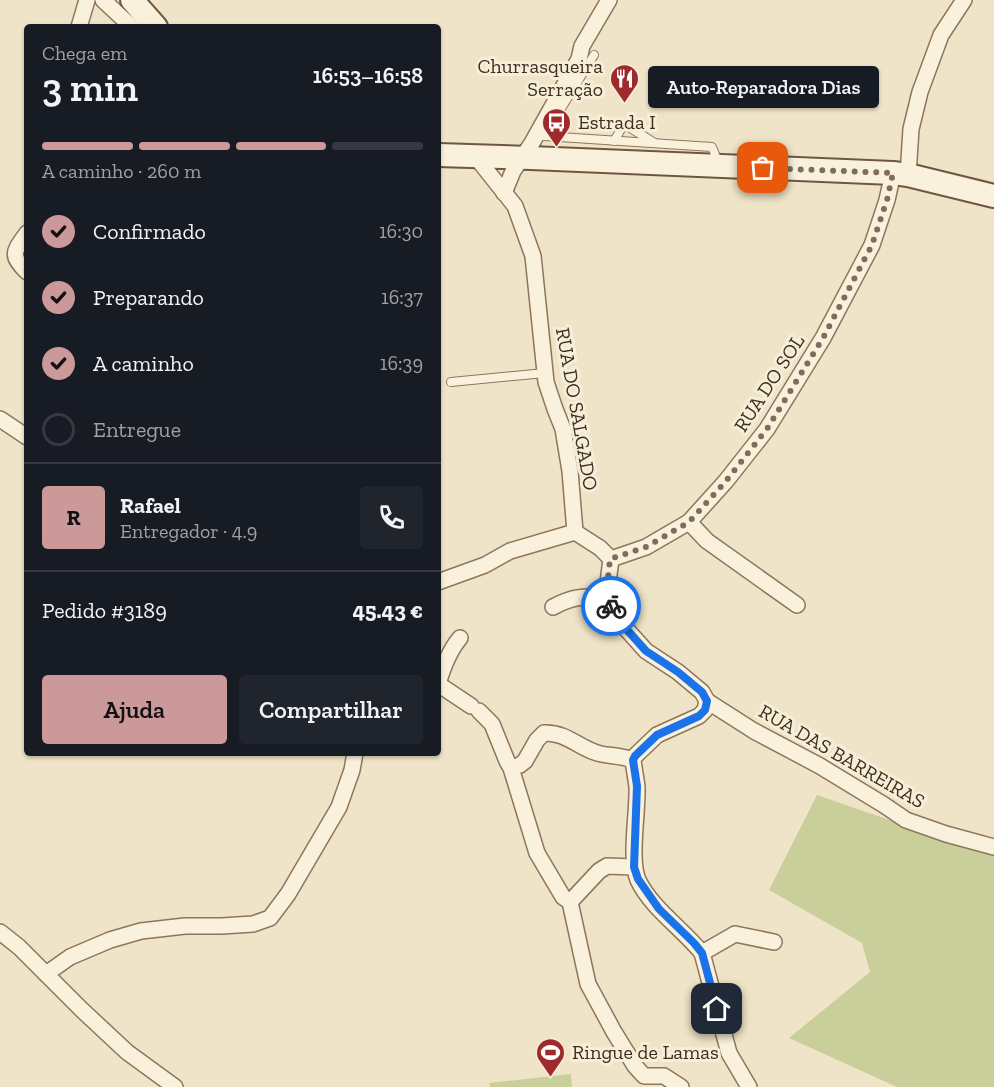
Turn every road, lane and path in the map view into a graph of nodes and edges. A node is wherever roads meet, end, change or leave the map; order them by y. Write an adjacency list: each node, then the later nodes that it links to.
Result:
1 (87, 0): 6 (street)
2 (103, 0): 5 (street)
3 (609, 0): 14 (street)
4 (964, 0): 16 (street, RUA DO SOL)
5 (135, 8): 7 (main road)
6 (80, 24)
7 (153, 24)
8 (594, 55): 9 (lane)
9 (544, 136): 10 (lane); 14 (lane)
10 (614, 141): 11 (lane); 11 (lane)
11 (654, 142): 15 (lane)
12 (441, 155): 13 (main road)
13 (476, 157): 14 (main road); 17 (street, RUA DO SALGADO)
14 (526, 158): 15 (main road); 17 (street)
15 (719, 166): 16 (main road)
16 (901, 174): 18 (main road); 25 (street, RUA DO SOL)
17 (504, 193): 21 (street, RUA DO SALGADO)
18 (994, 196)
19 (24, 237): 20 (street)
20 (24, 269)
21 (545, 373): 22 (lane); 26 (street, RUA DO SALGADO)
22 (451, 382)
23 (0, 419): 24 (street)
24 (24, 435)
25 (689, 522): 27 (street, RUA DO SOL); 30 (street)
26 (575, 532): 27 (street); 28 (street)
27 (610, 559): 29 (street)
28 (441, 581)
29 (606, 598): 31 (street); 35 (street, RUA DAS BARREIRAS)
30 (797, 605)
31 (553, 607)
32 (460, 638): 33 (street)
33 (441, 676)
34 (441, 686): 38 (street)
35 (707, 701): 37 (street); 39 (street, RUA DAS BARREIRAS)
36 (355, 756): 45 (street)
37 (633, 760): 38 (street); 40 (street)
38 (511, 768): 41 (street)
39 (994, 848)
40 (634, 867): 41 (street); 44 (street)
41 (570, 902): 46 (street)
42 (0, 932): 45 (street)
43 (774, 942): 44 (street)
44 (702, 953): 49 (street)
45 (46, 974): 47 (street)
46 (641, 1082): 48 (street)
47 (175, 1087)
48 (681, 1087)
49 (749, 1087)

